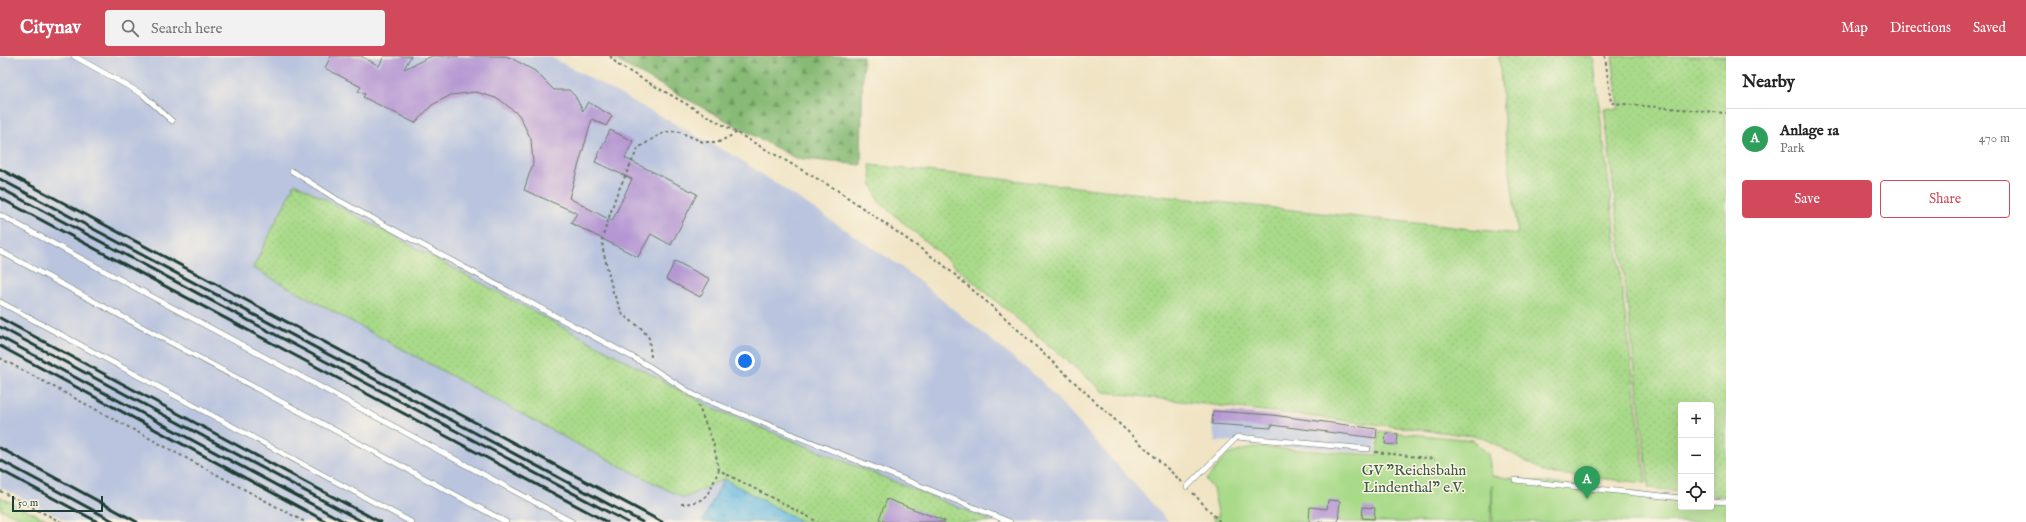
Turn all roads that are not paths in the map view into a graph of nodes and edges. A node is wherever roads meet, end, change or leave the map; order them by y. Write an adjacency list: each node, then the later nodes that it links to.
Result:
1 (74, 56): 2 (lane)
2 (172, 121)
3 (292, 171): 16 (lane)
4 (0, 215): 15 (lane)
5 (0, 251): 14 (lane)
6 (0, 302): 13 (lane)
7 (1368, 450): 9 (lane)
8 (1516, 480): 10 (lane)
9 (1188, 487)
10 (1678, 498)
11 (1714, 501): 12 (lane)
12 (1726, 502)
13 (411, 522)
14 (506, 522)
15 (572, 522)
16 (1010, 522)

